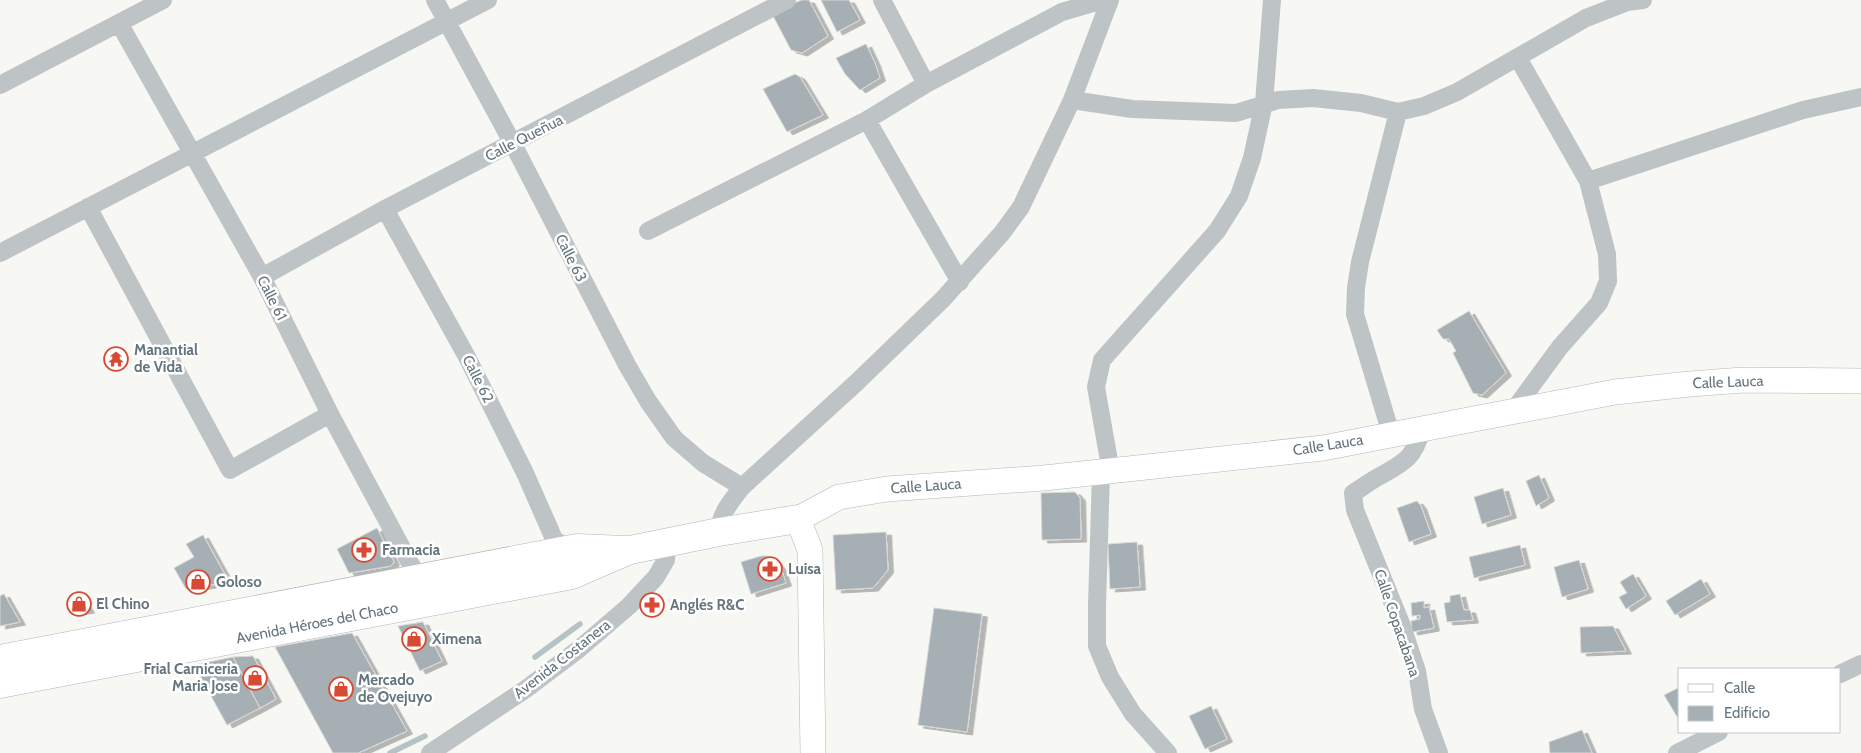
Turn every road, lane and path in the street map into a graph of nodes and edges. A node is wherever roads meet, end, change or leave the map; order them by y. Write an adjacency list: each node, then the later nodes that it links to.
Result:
1 (163, 0): 11 (street)
2 (435, 0): 10 (street, Calle 63)
3 (488, 0): 10 (street)
4 (787, 0): 20 (street, Calle Queñua)
5 (882, 0): 13 (street)
6 (1103, 0): 13 (street)
7 (1110, 0): 16 (street)
8 (1272, 0): 17 (street)
9 (1643, 0): 12 (street)
10 (447, 22): 20 (street, Calle 63); 21 (street)
11 (119, 23): 14 (street); 21 (street, Calle 61)
12 (1518, 58): 18 (street); 22 (street)
13 (926, 84): 19 (street)
14 (0, 85)
15 (1861, 97): 22 (street)
16 (1072, 100): 17 (street); 28 (street)
17 (1264, 103): 18 (street); 34 (street)
18 (1398, 112): 33 (street)
19 (867, 120): 25 (street); 28 (street)
20 (513, 144): 24 (street, Calle Queñua); 35 (street, Calle 63)
21 (193, 153): 23 (street); 27 (street, Calle 61)
22 (1588, 180): 30 (street)
23 (88, 207): 26 (street); 31 (street)
24 (385, 209): 27 (street, Calle Queñua); 39 (street, Calle 62)
25 (648, 231)
26 (0, 253)
27 (262, 277): 31 (street, Calle 61)
28 (960, 282): 35 (street)
29 (1861, 381): 30 (street, Calle Lauca)
30 (1513, 411): 32 (street, Calle Lauca)
31 (330, 414): 40 (street, Calle 61)
32 (1422, 429): 33 (street, Calle Lauca); 49 (street, Calle Copacabana)
33 (1391, 434): 34 (street, Calle Lauca)
34 (1106, 472): 36 (street, Calle Lauca); 48 (street)
35 (742, 487): 37 (street)
36 (798, 519): 37 (main road, Avenida Héroes del Chaco); 47 (street)
37 (719, 532): 38 (main road, Avenida Héroes del Chaco)
38 (667, 543): 39 (main road, Avenida Héroes del Chaco); 46 (street, Avenida Costanera)
39 (569, 562): 40 (main road, Avenida Héroes del Chaco)
40 (422, 590): 41 (main road, Avenida Héroes del Chaco); 44 (main road, Avenida Héroes del Chaco)
41 (0, 659)
42 (1861, 664): 43 (street)
43 (1841, 674)
44 (0, 684)
45 (1717, 733): 50 (street)
46 (430, 753)
47 (812, 753)
48 (1168, 753)
49 (1438, 753)
50 (1677, 753)

